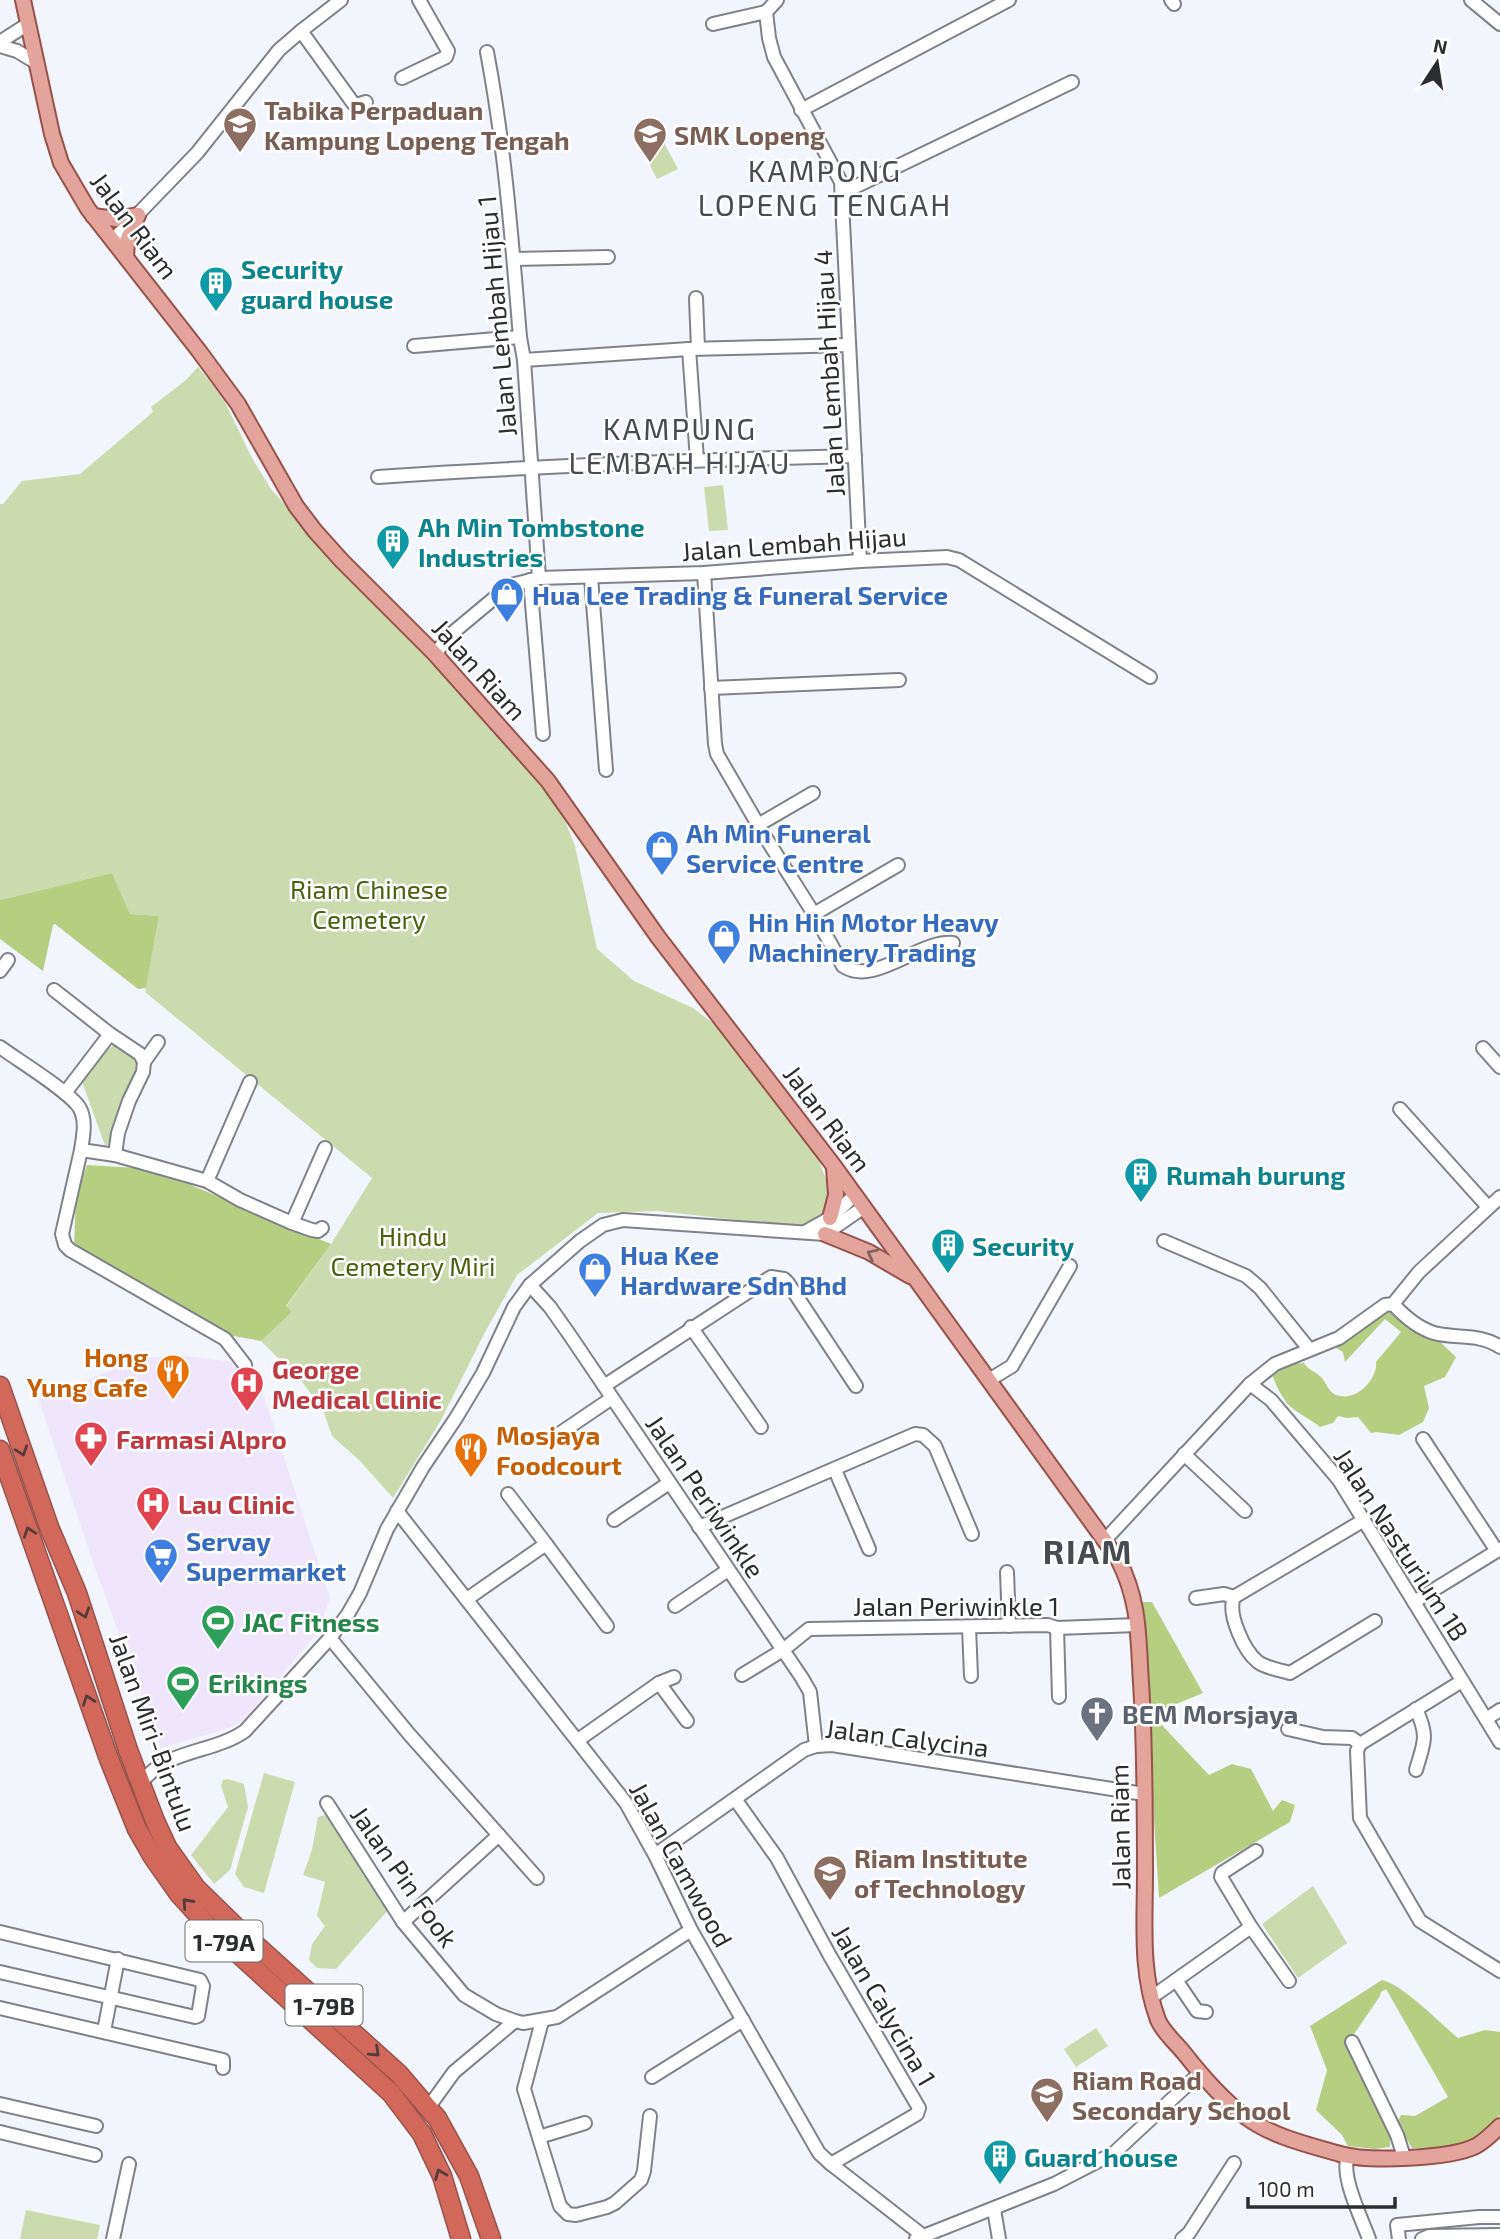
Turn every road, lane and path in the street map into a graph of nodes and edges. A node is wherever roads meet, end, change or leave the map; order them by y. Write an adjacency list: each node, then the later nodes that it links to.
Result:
1 (23, 0): 9 (main road, Jalan Riam)
2 (341, 0): 11 (street)
3 (419, 0): 15 (street)
4 (777, 0): 7 (street)
5 (1009, 0): 18 (street)
6 (1471, 0): 10 (street)
7 (766, 12): 8 (street); 18 (street)
8 (713, 23)
9 (28, 24): 12 (street); 14 (main road, Jalan Riam)
10 (1500, 24)
11 (301, 31): 17 (street); 20 (street)
12 (0, 44): 14 (street)
13 (488, 52): 25 (street, Jalan Lembah Hijau 1)
14 (37, 63): 21 (main road, Jalan Riam)
15 (402, 78)
16 (1072, 82): 19 (street)
17 (366, 102)
18 (801, 110): 19 (street)
19 (841, 188): 28 (street, Jalan Lembah Hijau 4)
20 (138, 215): 21 (main road); 22 (street); 23 (main road)
21 (93, 216): 22 (main road, Jalan Riam)
22 (113, 240): 23 (main road, Jalan Riam)
23 (126, 257): 40 (main road, Jalan Riam)
24 (608, 257): 25 (street)
25 (514, 259): 27 (street, Jalan Lembah Hijau 1)
26 (696, 298): 30 (street)
27 (520, 337): 29 (street); 31 (street, Jalan Lembah Hijau 1)
28 (849, 345): 30 (street); 32 (street, Jalan Lembah Hijau 4)
29 (414, 346)
30 (693, 349): 31 (street); 33 (street)
31 (524, 360): 34 (street, Jalan Lembah Hijau 1)
32 (855, 456): 33 (street); 36 (street, Jalan Lembah Hijau 4)
33 (697, 460): 34 (street)
34 (531, 467): 35 (street); 39 (street, Jalan Lembah Hijau 1)
35 (378, 477)
36 (860, 561): 37 (street, Jalan Lembah Hijau); 41 (street, Jalan Lembah Hijau)
37 (704, 573): 38 (street, Jalan Lembah Hijau); 43 (street)
38 (591, 577): 39 (street, Jalan Lembah Hijau); 45 (street)
39 (534, 579): 40 (street, Jalan Lembah Hijau); 44 (street, Jalan Lembah Hijau 1)
40 (435, 654): 64 (main road, Jalan Riam)
41 (1150, 677)
42 (899, 680): 43 (street)
43 (711, 688): 47 (street)
44 (543, 734)
45 (606, 771)
46 (813, 793): 47 (street)
47 (758, 825): 49 (street)
48 (898, 866): 49 (street)
49 (814, 914): 50 (street)
50 (953, 943)
51 (54, 990): 52 (street)
52 (110, 1034): 56 (street); 59 (street)
53 (158, 1042): 56 (street)
54 (0, 1047): 59 (street)
55 (1483, 1048): 57 (street)
56 (144, 1062): 63 (street)
57 (1500, 1067)
58 (250, 1082): 65 (street)
59 (65, 1093): 62 (street)
60 (1400, 1109): 68 (street)
61 (325, 1148): 70 (street)
62 (81, 1150): 63 (street); 82 (street)
63 (115, 1155): 65 (street)
64 (834, 1166): 67 (main road, Jalan Riam); 69 (main road)
65 (206, 1181): 70 (street)
66 (1500, 1196): 68 (street)
67 (860, 1201): 69 (street); 73 (street); 76 (main road, Jalan Riam)
68 (1488, 1207): 78 (street)
69 (830, 1218): 72 (street)
70 (292, 1223): 71 (street)
71 (322, 1228)
72 (802, 1233): 73 (street); 77 (street)
73 (825, 1234): 76 (main road, one-way to 73)
74 (1164, 1241): 81 (street)
75 (1070, 1266): 83 (street)
76 (917, 1280): 83 (main road, Jalan Riam)
77 (530, 1285): 85 (street, Jalan Periwinkle); 97 (street)
78 (1393, 1304): 80 (street); 81 (street)
79 (691, 1327): 85 (street); 87 (street); 89 (street)
80 (1500, 1348)
81 (1309, 1349): 84 (street)
82 (245, 1365)
83 (989, 1380): 104 (main road, Jalan Riam)
84 (1250, 1384): 93 (street); 100 (street, Jalan Nasturium 1B)
85 (604, 1385): 88 (street, Jalan Periwinkle)
86 (0, 1386): 101 (highway, Jalan Miri-Bintulu / 1-79B, one-way to 101)
87 (856, 1386)
88 (612, 1398): 90 (street); 95 (street, Jalan Periwinkle)
89 (761, 1427)
90 (553, 1438)
91 (1423, 1440): 107 (street)
92 (0, 1450): 110 (highway, Jalan Miri-Bintulu / 1-79A, one-way to 92)
93 (1184, 1454): 98 (street); 104 (street)
94 (835, 1470): 102 (street); 103 (street); 106 (street)
95 (669, 1482): 99 (street); 102 (street, Jalan Periwinkle)
96 (508, 1494): 105 (street)
97 (397, 1511): 113 (street, Jalan Camwood); 122 (street)
98 (1245, 1511)
99 (614, 1520)
100 (1364, 1520): 111 (street); 114 (street, Jalan Nasturium 1B)
101 (49, 1527): 110 (highway); 139 (highway, Jalan Miri-Bintulu / 1-79B, one-way to 139)
102 (699, 1527): 108 (street, Jalan Periwinkle)
103 (972, 1534)
104 (1105, 1540): 117 (main road, Jalan Riam)
105 (546, 1544): 113 (street); 118 (street)
106 (869, 1549)
107 (1499, 1550): 114 (street)
108 (728, 1570): 115 (street); 123 (street, Jalan Periwinkle)
109 (1007, 1572): 119 (street)
110 (52, 1597): 190 (highway, Jalan Miri-Bintulu / 1-79A, one-way to 110)
111 (1234, 1597): 112 (street); 116 (street)
112 (1196, 1598)
113 (467, 1600): 135 (street, Jalan Camwood)
114 (1414, 1602): 127 (street, Jalan Nasturium 1B)
115 (675, 1606)
116 (1376, 1621)
117 (1137, 1625): 121 (street, Jalan Periwinkle 1); 143 (main road, Jalan Riam)
118 (607, 1626)
119 (1009, 1626): 120 (street, Jalan Periwinkle 1); 121 (street, Jalan Periwinkle 1)
120 (969, 1627): 123 (street, Jalan Periwinkle 1); 125 (street)
121 (1057, 1628): 129 (street)
122 (330, 1638): 140 (street); 146 (street)
123 (783, 1650): 124 (street, Jalan Periwinkle 1); 138 (street, Jalan Periwinkle)
124 (742, 1675)
125 (971, 1676)
126 (674, 1677): 128 (street)
127 (1462, 1681): 130 (street); 132 (street, Jalan Nasturium 1B)
128 (659, 1684): 133 (street); 135 (street)
129 (1059, 1697)
130 (1416, 1709): 137 (street); 141 (street)
131 (1500, 1710): 132 (street)
132 (1486, 1719): 136 (street, Jalan Nasturium 1B)
133 (687, 1721)
134 (1288, 1729): 137 (street)
135 (578, 1740): 148 (street, Jalan Camwood)
136 (1500, 1742)
137 (1360, 1744): 155 (street)
138 (816, 1746): 143 (street, Jalan Calycina); 144 (street, Jalan Calycina)
139 (131, 1758): 140 (street); 142 (highway, Jalan Miri-Bintulu / 1-79B)
140 (160, 1764): 142 (street)
141 (1416, 1770)
142 (141, 1783): 172 (highway, Jalan Miri-Bintulu / 1-79B, one-way to 172)
143 (1144, 1794): 160 (main road, Jalan Riam)
144 (735, 1799): 148 (street, Jalan Calycina); 184 (street, Jalan Calycina 1)
145 (327, 1803): 150 (street, Jalan Pin Fook)
146 (499, 1835): 149 (street); 150 (street)
147 (1256, 1851): 151 (street)
148 (655, 1855): 152 (street, Jalan Camwood)
149 (537, 1878)
150 (403, 1922): 164 (street, Jalan Pin Fook)
151 (1251, 1927): 157 (street); 158 (street)
152 (691, 1930): 163 (street, Jalan Camwood); 165 (street, Jalan Pin Fook)
153 (0, 1932): 154 (street)
154 (118, 1959): 159 (street); 159 (street)
155 (1500, 1971)
156 (0, 1972): 159 (street)
157 (1176, 1980): 160 (street); 162 (street)
158 (1289, 1982)
159 (110, 1997): 166 (street)
160 (1152, 1997): 169 (main road, Jalan Riam)
161 (0, 2008): 166 (street)
162 (1206, 2012)
163 (743, 2020): 170 (street); 184 (street, Jalan Camwood)
164 (515, 2021): 165 (street, Jalan Pin Fook); 172 (street)
165 (542, 2021): 178 (street)
166 (104, 2031): 168 (street)
167 (1352, 2042): 181 (street)
168 (223, 2068)
169 (1200, 2073): 180 (main road, Jalan Riam); 185 (street)
170 (652, 2077)
171 (0, 2104): 175 (street)
172 (428, 2108): 191 (highway, Jalan Miri-Bintulu / 1-79B)
173 (650, 2116): 178 (street)
174 (585, 2123): 178 (street)
175 (96, 2126)
176 (1500, 2126): 181 (main road, Jalan Riam)
177 (0, 2132): 179 (street)
178 (539, 2137)
179 (95, 2155)
180 (1348, 2156): 181 (main road, Jalan Riam); 194 (street)
181 (1404, 2157)
182 (1234, 2163): 193 (street)
183 (129, 2164): 189 (street)
184 (831, 2164): 188 (street, Jalan Camwood)
185 (994, 2209): 188 (street); 192 (street)
186 (1500, 2217): 195 (street)
187 (1500, 2235): 196 (street)
188 (919, 2237)
189 (113, 2239)
190 (461, 2239)
191 (491, 2239)
192 (999, 2239)
193 (1182, 2239)
194 (1369, 2239)
195 (1399, 2239)
196 (1422, 2239)

